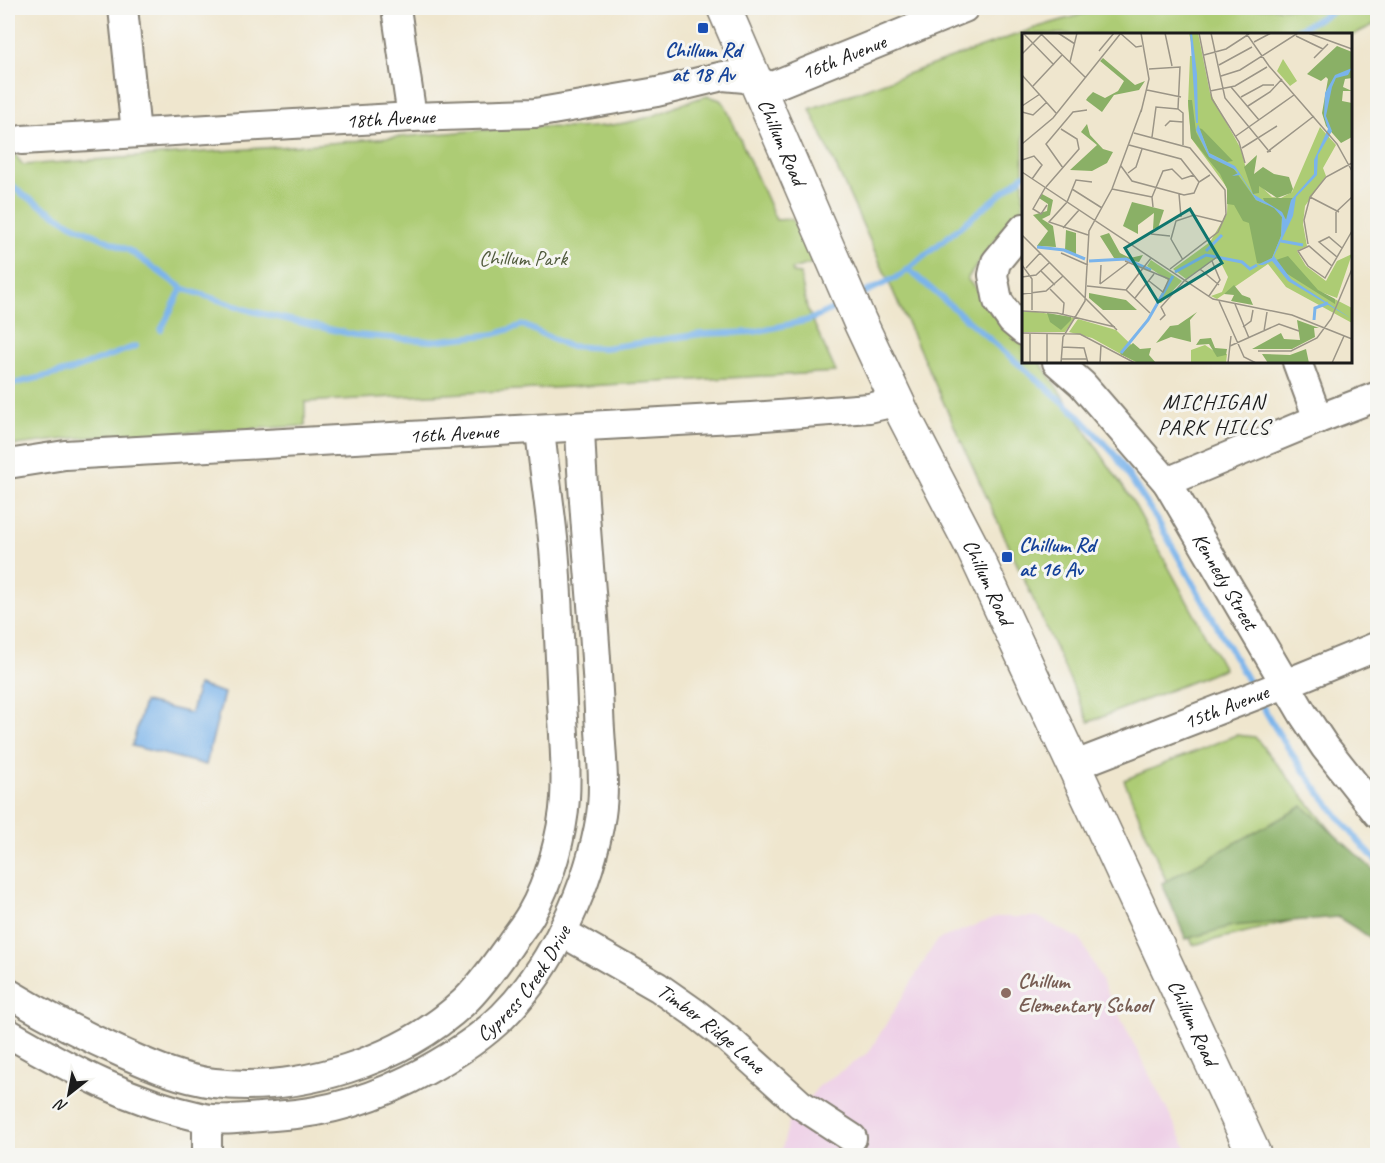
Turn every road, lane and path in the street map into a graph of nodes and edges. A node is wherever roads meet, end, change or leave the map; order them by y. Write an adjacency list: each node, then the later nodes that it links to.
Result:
1 (123, 8): 7 (street)
2 (396, 8): 6 (street)
3 (724, 8): 5 (main road, Chillum Road)
4 (964, 8): 5 (street, 16th Avenue)
5 (756, 79): 6 (street, 18th Avenue); 14 (main road, Chillum Road)
6 (412, 117): 7 (street, 18th Avenue)
7 (136, 133): 8 (street, 18th Avenue)
8 (21, 140)
9 (1022, 229): 10 (street)
10 (1022, 330)
11 (1058, 363): 19 (street, Kennedy Street)
12 (1298, 363): 15 (street)
13 (1377, 396): 15 (street)
14 (898, 401): 16 (street, 16th Avenue); 22 (main road, Chillum Road)
15 (1318, 419): 19 (street)
16 (580, 427): 17 (street, 16th Avenue); 24 (street, Cypress Creek Drive)
17 (540, 429): 18 (street, 16th Avenue); 25 (street, Cypress Creek Drive)
18 (8, 464)
19 (1167, 482): 21 (street, Kennedy Street)
20 (1377, 646): 21 (street, 15th Avenue)
21 (1264, 692): 22 (street, 15th Avenue); 23 (street, Kennedy Street)
22 (1073, 766): 30 (main road, Chillum Road)
23 (1377, 814)
24 (562, 932): 27 (street, Cypress Creek Drive); 28 (street, Timber Ridge Lane)
25 (8, 993)
26 (8, 1033): 27 (street, Cypress Creek Drive)
27 (207, 1119): 29 (street)
28 (852, 1138)
29 (207, 1155)
30 (1255, 1155)

